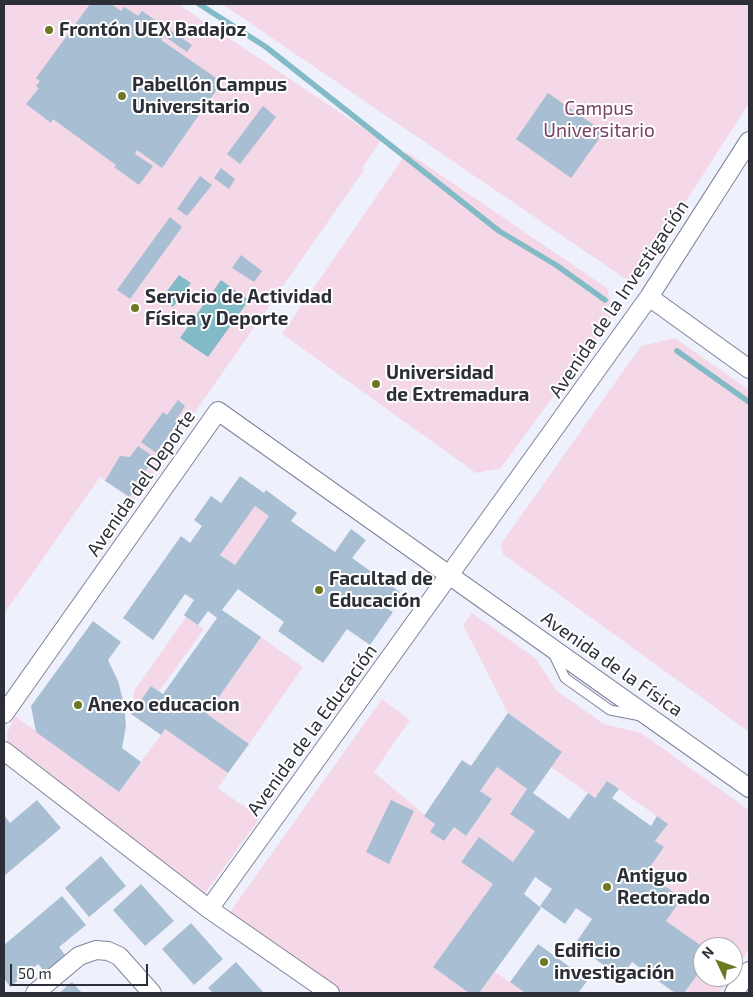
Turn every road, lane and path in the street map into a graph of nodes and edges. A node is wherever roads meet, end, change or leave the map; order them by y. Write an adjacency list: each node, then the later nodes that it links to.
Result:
1 (749, 142): 2 (street, Avenida de la Investigación)
2 (648, 297): 3 (street); 4 (street, Avenida de la Investigación)
3 (749, 369)
4 (450, 575): 5 (street, Avenida del Deporte); 7 (street, Avenida de la Física); 8 (street, Avenida de la Educación)
5 (4, 714)
6 (4, 751): 8 (street)
7 (749, 788)
8 (209, 909): 12 (street)
9 (749, 971): 13 (street)
10 (35, 993): 11 (street)
11 (152, 993)
12 (330, 993)
13 (734, 993)

